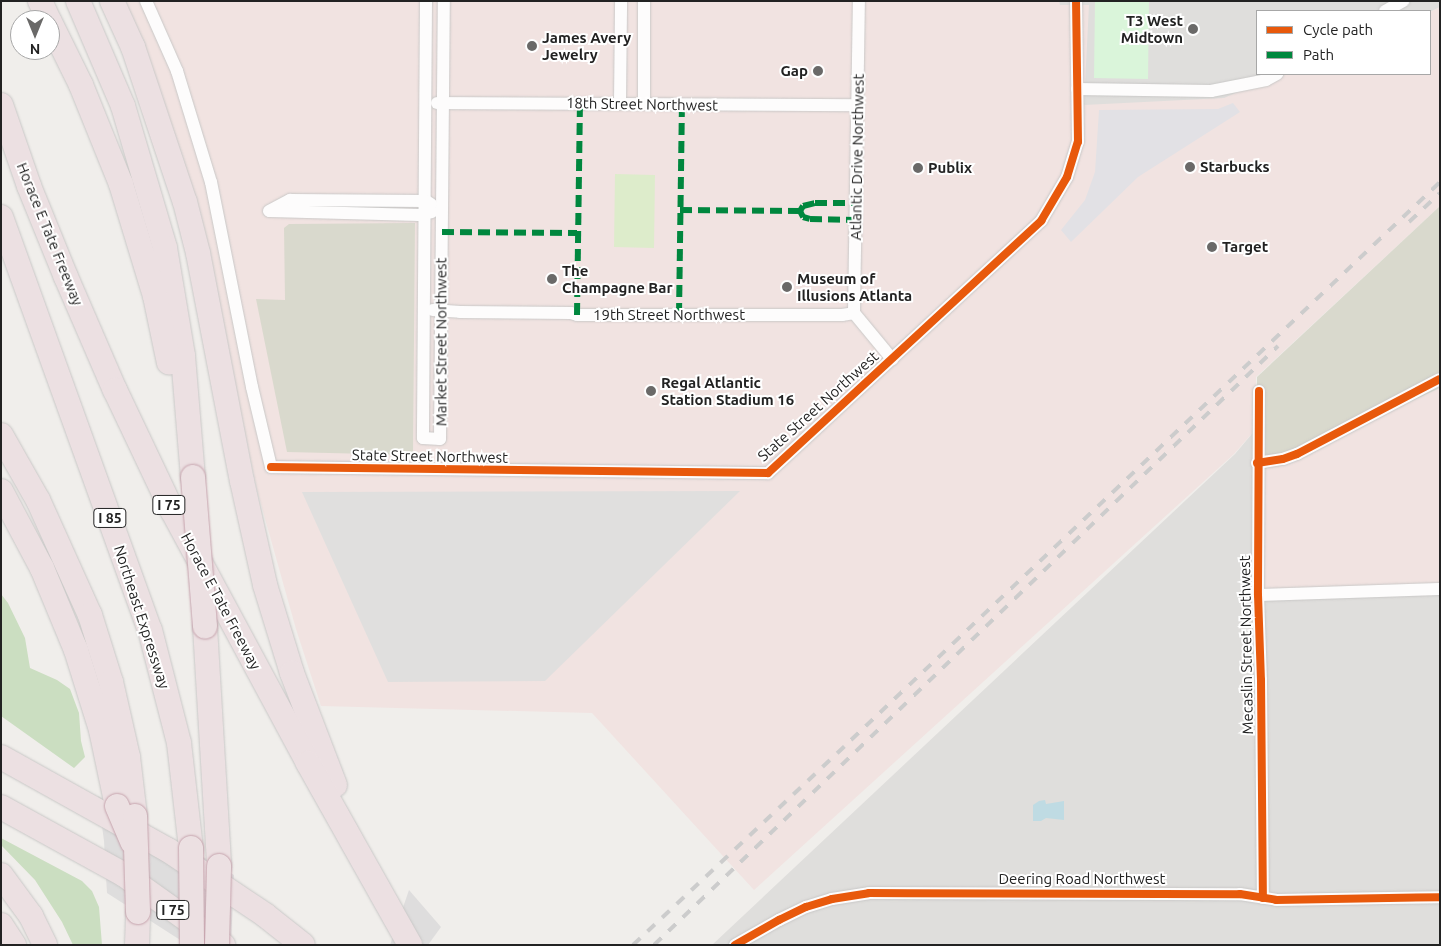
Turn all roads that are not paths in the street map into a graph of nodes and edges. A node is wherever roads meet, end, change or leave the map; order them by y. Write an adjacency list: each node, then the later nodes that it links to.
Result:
1 (112, 1): 42 (highway)
2 (146, 1): 27 (street, State Street Northwest)
3 (426, 1): 15 (street, Market Street Northwest)
4 (444, 1): 16 (street, Market Street Northwest)
5 (621, 1): 17 (street)
6 (644, 1): 18 (street)
7 (859, 1): 20 (street, Atlantic Drive Northwest)
8 (1076, 1): 14 (street, State Street Northwest)
9 (1402, 1): 11 (street)
10 (82, 10): 32 (highway)
11 (1387, 10)
12 (60, 42): 32 (highway)
13 (1275, 75): 14 (street)
14 (1077, 89): 27 (street, State Street Northwest)
15 (426, 103): 16 (street, 18th Street Northwest); 21 (street, Market Street Northwest)
16 (444, 103): 17 (street, 18th Street Northwest); 22 (street, Market Street Northwest)
17 (620, 103): 18 (street, 18th Street Northwest)
18 (644, 103): 20 (street, 18th Street Northwest)
19 (1, 105): 42 (highway, Horace E Tate Freeway / I 75)
20 (858, 105): 26 (street, Atlantic Drive Northwest)
21 (426, 207): 21 (street); 22 (street); 24 (street, Market Street Northwest)
22 (442, 210): 25 (street, Market Street Northwest)
23 (1, 217): 49 (highway, Northeast Expressway / I 85, bridge)
24 (425, 310): 25 (street, 19th Street Northwest); 25 (street, Market Street Northwest)
25 (441, 310): 26 (street, 19th Street Northwest)
26 (854, 313): 27 (street)
27 (892, 359)
28 (1440, 379): 31 (street)
29 (1259, 391): 31 (street, Mecaslin Street Northwest)
30 (1, 435): 39 (highway)
31 (1257, 463): 35 (street, Mecaslin Street Northwest)
32 (193, 477): 50 (highway, bridge)
33 (1, 491): 39 (highway)
34 (1440, 589): 35 (street)
35 (1258, 595): 44 (street, Mecaslin Street Northwest)
36 (1, 755): 52 (highway)
37 (1, 792): 40 (highway)
38 (1, 806): 40 (highway, I 75)
39 (126, 811): 48 (highway, bridge)
40 (123, 874): 51 (highway, I 75)
41 (1, 875): 47 (highway)
42 (378, 885): 53 (highway, Horace E Tate Freeway / I 75)
43 (1440, 897): 44 (street, Deering Road Northwest)
44 (1263, 898): 54 (street, Deering Road Northwest)
45 (1, 925): 46 (highway)
46 (14, 945)
47 (46, 945)
48 (137, 945)
49 (192, 945)
50 (217, 945)
51 (223, 945)
52 (303, 945)
53 (410, 945)
54 (735, 945)

